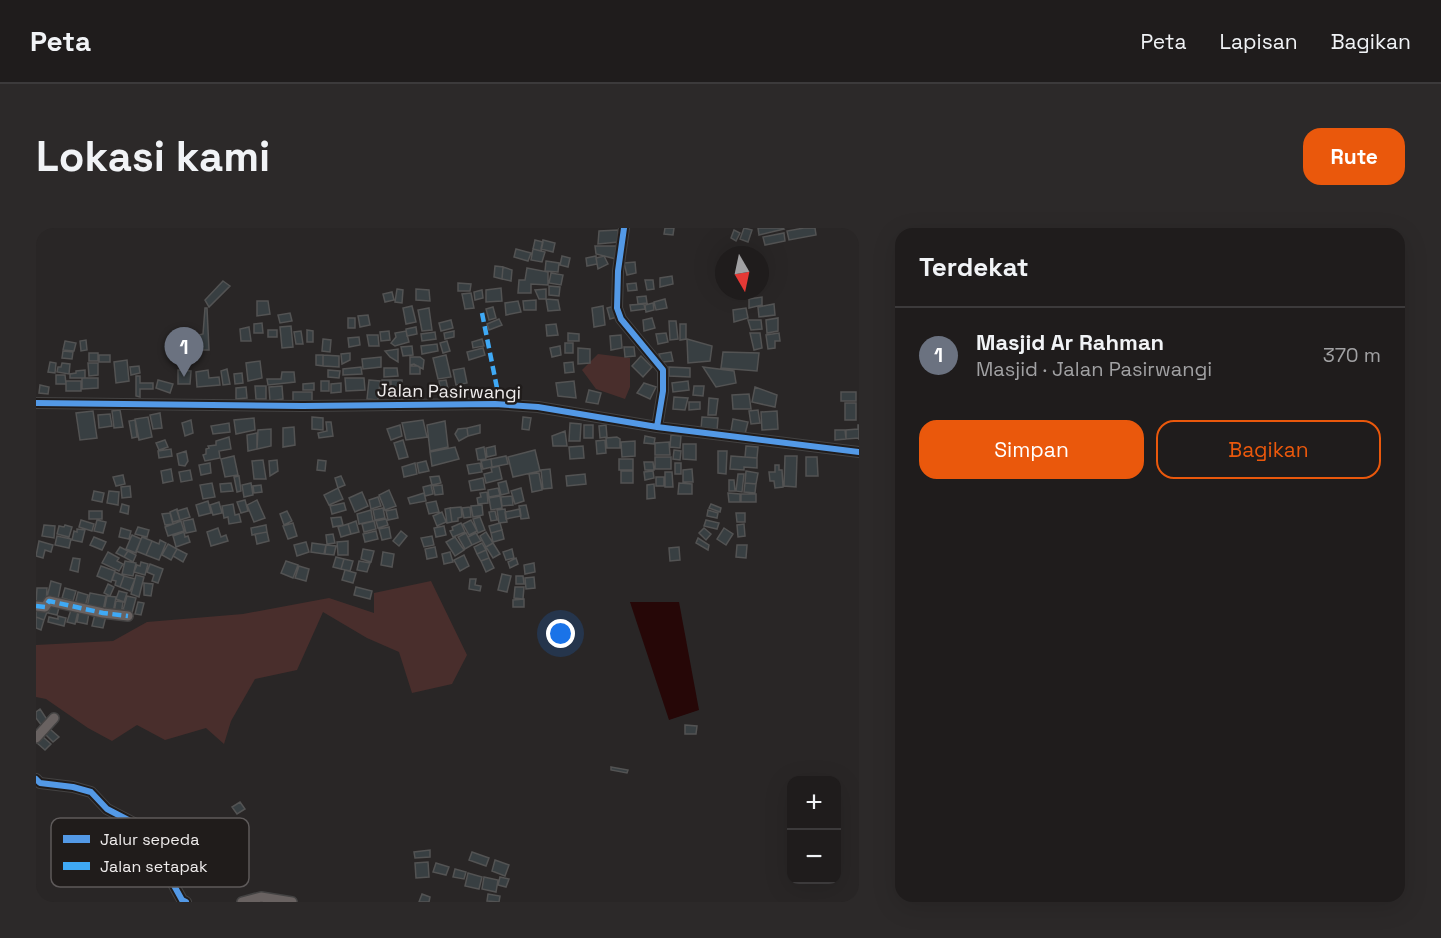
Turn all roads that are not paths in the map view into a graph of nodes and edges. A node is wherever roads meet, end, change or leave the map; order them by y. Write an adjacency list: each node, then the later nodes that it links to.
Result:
1 (624, 228): 3 (street)
2 (36, 403): 3 (street, Jalan Pasirwangi)
3 (657, 427): 4 (street, Jalan Pasirwangi)
4 (859, 452)
5 (36, 606): 6 (street)
6 (128, 616)
7 (54, 718): 8 (street)
8 (36, 738)
9 (36, 779): 10 (street)
10 (124, 818)
11 (175, 887): 12 (street)
12 (186, 902)
13 (242, 902): 14 (street)
14 (292, 902)

